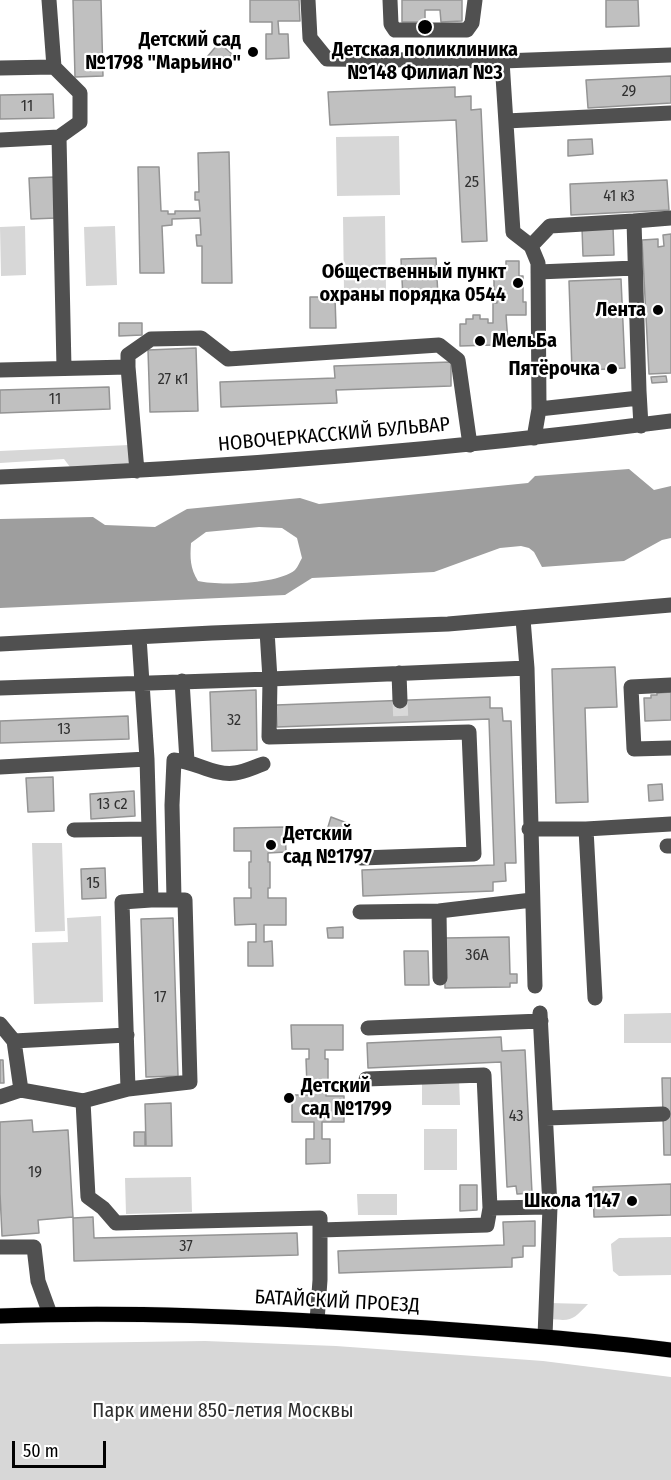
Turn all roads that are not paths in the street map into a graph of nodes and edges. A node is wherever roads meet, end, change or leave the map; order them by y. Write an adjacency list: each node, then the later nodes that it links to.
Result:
1 (49, 0): 7 (street)
2 (308, 0): 6 (street)
3 (390, 0): 4 (street)
4 (475, 0)
5 (671, 55): 6 (street)
6 (502, 61): 10 (street)
7 (54, 67): 8 (street); 11 (street)
8 (0, 68)
9 (671, 113): 10 (street)
10 (506, 121): 15 (street)
11 (59, 137): 12 (street); 19 (street)
12 (0, 140)
13 (671, 218): 14 (street)
14 (633, 221): 15 (street); 16 (street)
15 (531, 246): 17 (street)
16 (635, 268): 17 (street); 21 (street)
17 (538, 272): 22 (street)
18 (128, 367): 19 (street); 26 (street); 27 (street)
19 (64, 368): 20 (street)
20 (0, 370)
21 (639, 398): 22 (street); 24 (street)
22 (539, 409): 25 (street)
23 (671, 421): 24 (street, НОВОЧЕРКАССКИЙ БУЛЬВАР)
24 (642, 426): 25 (street, НОВОЧЕРКАССКИЙ БУЛЬВАР)
25 (534, 438): 26 (street, НОВОЧЕРКАССКИЙ БУЛЬВАР)
26 (470, 445): 27 (street, НОВОЧЕРКАССКИЙ БУЛЬВАР)
27 (137, 471): 28 (street, НОВОЧЕРКАССКИЙ БУЛЬВАР)
28 (0, 477)
29 (671, 605): 30 (street)
30 (523, 619): 31 (street); 34 (street)
31 (267, 631): 32 (street); 36 (street)
32 (139, 637): 33 (street); 38 (street)
33 (0, 644)
34 (527, 668): 35 (street); 49 (street)
35 (399, 674): 36 (street); 41 (street)
36 (270, 679): 37 (street); 52 (street)
37 (182, 681): 38 (street); 44 (street)
38 (141, 682): 40 (street); 43 (street)
39 (671, 684): 42 (street)
40 (0, 688)
41 (400, 701)
42 (671, 748)
43 (147, 759): 46 (street); 48 (street)
44 (187, 761): 45 (street); 53 (street)
45 (263, 764)
46 (0, 767)
47 (671, 824): 50 (street)
48 (149, 829): 51 (street); 54 (street)
49 (529, 829): 50 (street); 55 (street)
50 (586, 829): 60 (street)
51 (74, 830)
52 (361, 858)
53 (174, 899): 54 (street); 66 (street)
54 (151, 900): 63 (street)
55 (532, 900): 56 (street); 59 (street)
56 (439, 911): 57 (street); 58 (street)
57 (360, 912)
58 (440, 978)
59 (535, 986)
60 (595, 998)
61 (0, 1024): 64 (street)
62 (368, 1028): 71 (street)
63 (127, 1035): 64 (street); 66 (street)
64 (14, 1041): 67 (street)
65 (366, 1079): 73 (street)
66 (128, 1089): 69 (street)
67 (21, 1090): 68 (street); 69 (street)
68 (0, 1097)
69 (82, 1101): 74 (street)
70 (663, 1114): 71 (street)
71 (546, 1118): 72 (street)
72 (550, 1207): 73 (street); 79 (street)
73 (490, 1208): 74 (street)
74 (320, 1230): 78 (street)
75 (0, 1247): 76 (street)
76 (50, 1314): 77 (main road, БАТАЙСКИЙ ПРОЕЗД); 78 (main road, БАТАЙСКИЙ ПРОЕЗД)
77 (0, 1316)
78 (316, 1321): 79 (main road, БАТАЙСКИЙ ПРОЕЗД)
79 (545, 1336): 80 (main road, БАТАЙСКИЙ ПРОЕЗД)
80 (671, 1350)

